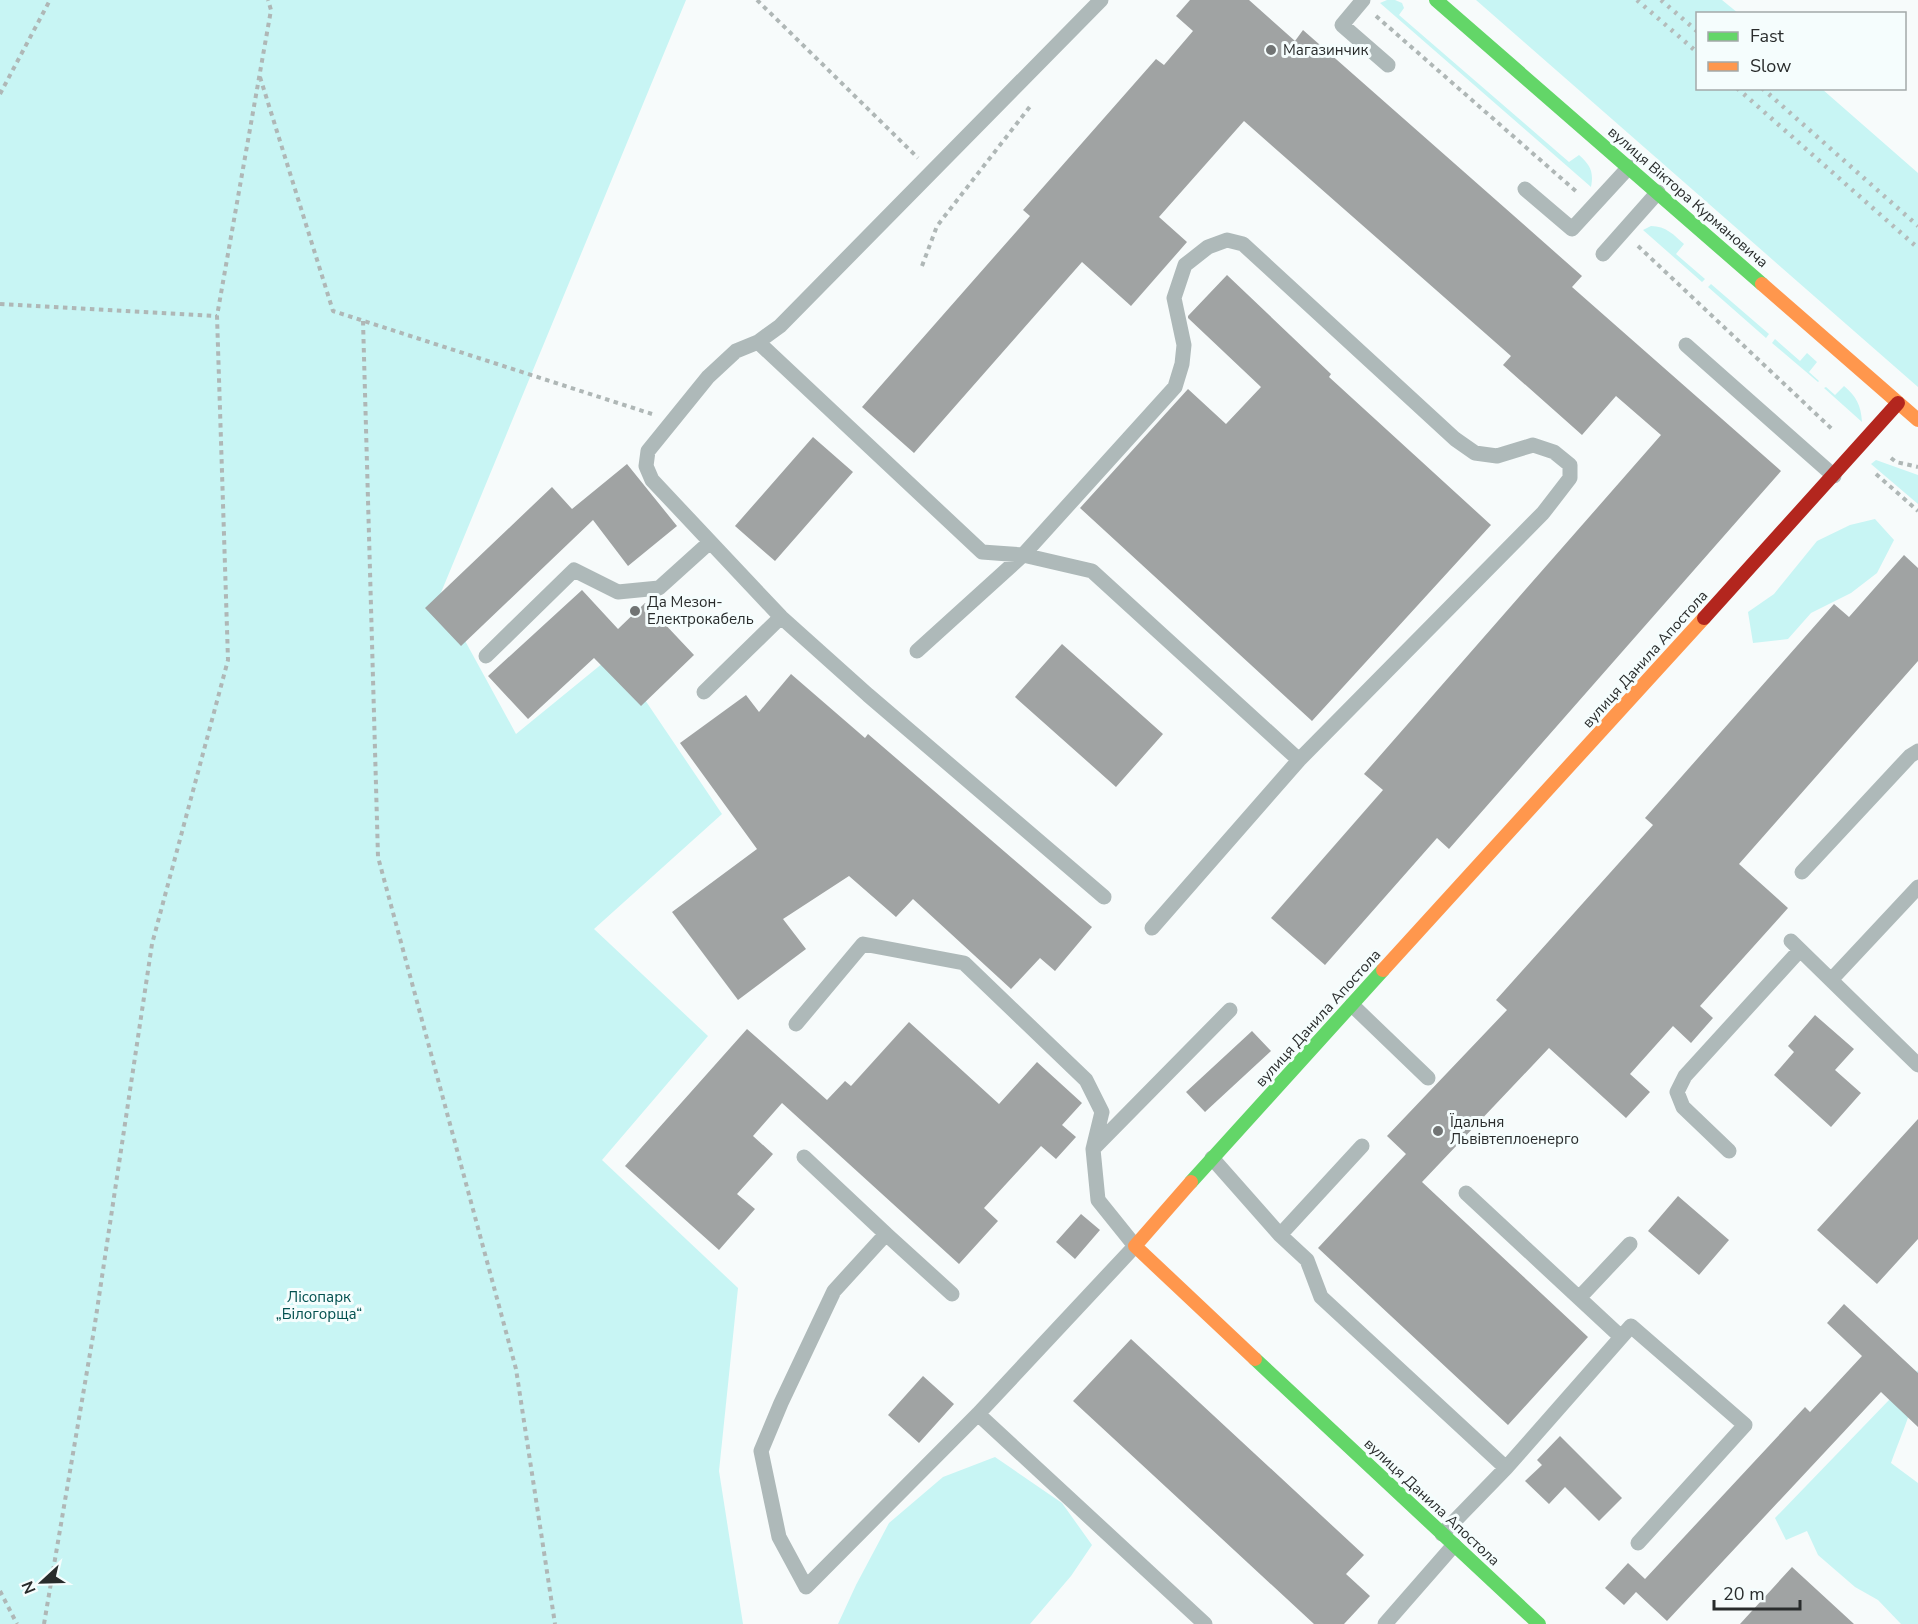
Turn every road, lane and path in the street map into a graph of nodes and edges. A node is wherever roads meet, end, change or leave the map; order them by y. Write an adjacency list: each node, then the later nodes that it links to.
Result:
1 (50, 0): 10 (path)
2 (267, 0): 9 (path)
3 (757, 0): 13 (path)
4 (1101, 0): 13 (lane)
5 (1363, 0): 8 (lane)
6 (1436, 0): 12 (street, вулиця Віктора Курмановича)
7 (1373, 13): 16 (path)
8 (1388, 65)
9 (260, 75): 21 (path); 22 (path)
10 (0, 94)
11 (1035, 101): 19 (path)
12 (1629, 167): 14 (lane); 15 (street, вулиця Віктора Курмановича)
13 (932, 171): 23 (lane)
14 (1525, 189)
15 (1658, 192): 18 (lane); 25 (street, вулиця Віктора Курмановича)
16 (1578, 194)
17 (1636, 244): 28 (path)
18 (1603, 254)
19 (922, 266)
20 (0, 304): 21 (path)
21 (218, 316): 72 (path)
22 (363, 321): 27 (path); 73 (path)
23 (758, 342): 27 (lane); 35 (lane)
24 (1686, 345): 32 (lane)
25 (1898, 403): 26 (street, вулиця Віктора Курмановича); 32 (street, вулиця Данила Апостола)
26 (1918, 420)
27 (672, 421): 34 (lane)
28 (1836, 433)
29 (1896, 462): 30 (path)
30 (1918, 467)
31 (1876, 474): 33 (path)
32 (1834, 476): 47 (street, вулиця Данила Апостола)
33 (1918, 511)
34 (710, 542): 36 (lane); 38 (lane)
35 (1023, 555): 37 (lane); 41 (lane); 41 (lane)
36 (781, 617): 39 (lane); 44 (lane)
37 (917, 651)
38 (486, 656)
39 (704, 692)
40 (1918, 751): 42 (lane)
41 (1299, 760): 45 (lane)
42 (1802, 872)
43 (1918, 887): 46 (lane)
44 (1104, 897)
45 (1152, 927)
46 (1831, 980): 50 (lane); 54 (lane)
47 (1352, 1005): 51 (lane); 56 (street, вулиця Данила Апостола)
48 (1230, 1010): 53 (lane)
49 (796, 1024): 53 (lane)
50 (1918, 1065)
51 (1428, 1078)
52 (1362, 1146): 59 (lane)
53 (1094, 1149): 61 (lane)
54 (1729, 1151)
55 (804, 1157): 58 (lane)
56 (1212, 1158): 59 (lane); 61 (street, вулиця Данила Апостола)
57 (1466, 1193): 63 (lane)
58 (886, 1234): 62 (lane); 65 (lane)
59 (1280, 1235): 66 (lane)
60 (1630, 1244): 63 (lane)
61 (1135, 1246): 65 (lane); 67 (street, вулиця Данила Апостола)
62 (951, 1294)
63 (1579, 1298): 64 (lane)
64 (1621, 1337): 66 (lane); 68 (lane)
65 (978, 1414): 74 (lane)
66 (1506, 1468): 67 (lane)
67 (1442, 1534): 69 (street, вулиця Данила Апостола)
68 (1638, 1543)
69 (1454, 1545): 75 (lane); 76 (street, вулиця Данила Апостола)
70 (0, 1591): 71 (path)
71 (17, 1624)
72 (44, 1624)
73 (555, 1624)
74 (1204, 1624)
75 (1385, 1624)
76 (1539, 1624)

